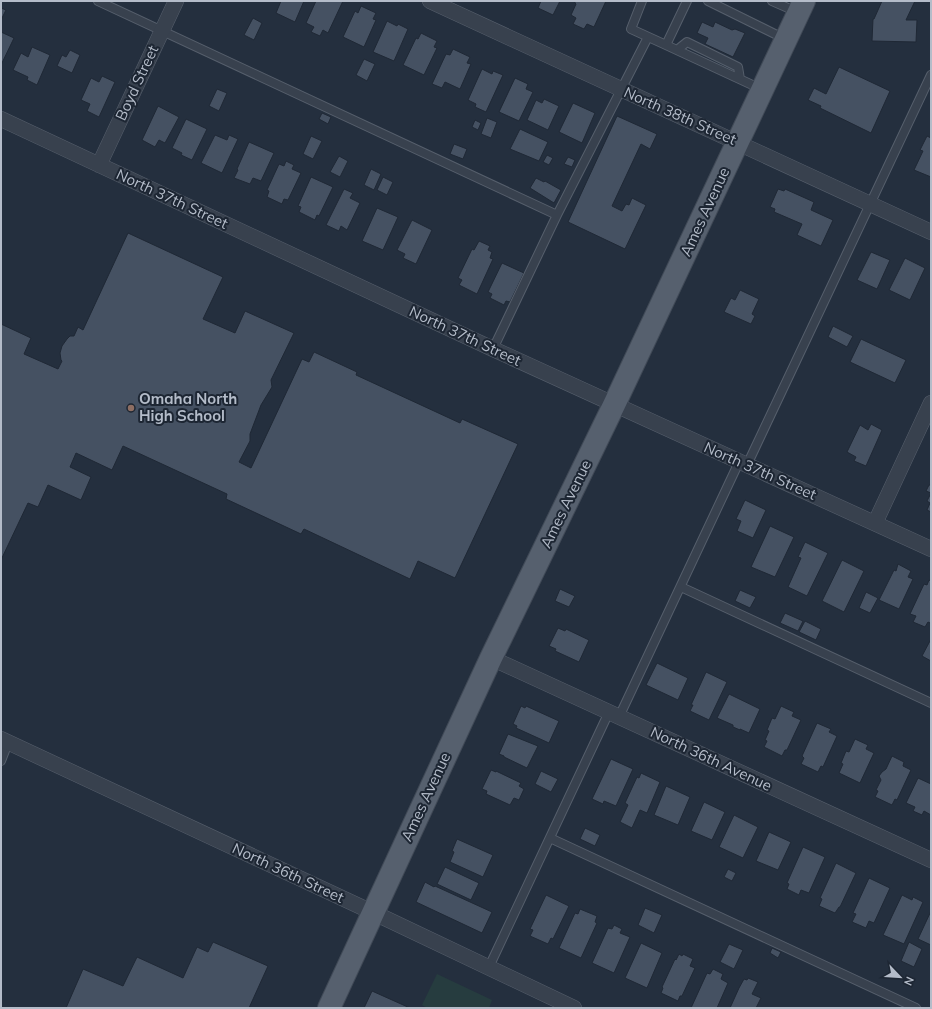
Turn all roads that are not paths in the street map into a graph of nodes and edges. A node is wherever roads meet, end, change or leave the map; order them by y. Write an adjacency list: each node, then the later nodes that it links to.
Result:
1 (98, 1): 9 (lane)
2 (176, 1): 9 (street, Boyd Street)
3 (430, 1): 15 (street, North 38th Street)
4 (642, 1): 10 (lane)
5 (687, 1): 12 (lane)
6 (708, 1): 11 (lane)
7 (772, 1): 8 (lane)
8 (801, 7): 11 (main road, Ames Avenue)
9 (162, 30): 18 (street, Boyd Street); 20 (lane)
10 (648, 37): 12 (lane); 15 (lane)
11 (786, 39): 14 (main road, Ames Avenue)
12 (666, 45): 14 (lane)
13 (931, 77): 19 (lane)
14 (762, 89): 17 (main road, Ames Avenue)
15 (621, 90): 17 (street, North 38th Street); 20 (lane)
16 (1, 119): 18 (street, North 37th Street)
17 (737, 142): 19 (street, North 38th Street); 24 (main road, Ames Avenue)
18 (99, 165): 22 (street, North 37th Street)
19 (870, 204): 21 (street, North 38th Street); 25 (lane)
20 (557, 215): 22 (lane)
21 (931, 232)
22 (493, 350): 24 (street, North 37th Street)
23 (931, 403): 26 (street)
24 (614, 405): 25 (street, North 37th Street); 29 (main road, Ames Avenue)
25 (743, 463): 26 (street, North 37th Street); 28 (lane)
26 (875, 523): 27 (street, North 37th Street)
27 (931, 549)
28 (681, 586): 30 (lane); 31 (lane)
29 (491, 658): 31 (street, North 36th Avenue); 36 (main road, Ames Avenue)
30 (931, 703)
31 (614, 714): 34 (lane); 35 (street, North 36th Avenue)
32 (4, 741): 33 (lane); 36 (street, North 36th Street)
33 (1, 761)
34 (550, 838): 37 (lane); 40 (lane)
35 (931, 860)
36 (372, 912): 37 (street, North 36th Street); 38 (main road, Ames Avenue)
37 (489, 967): 39 (street, North 36th Street)
38 (329, 1008)
39 (574, 1008)
40 (916, 1008)

